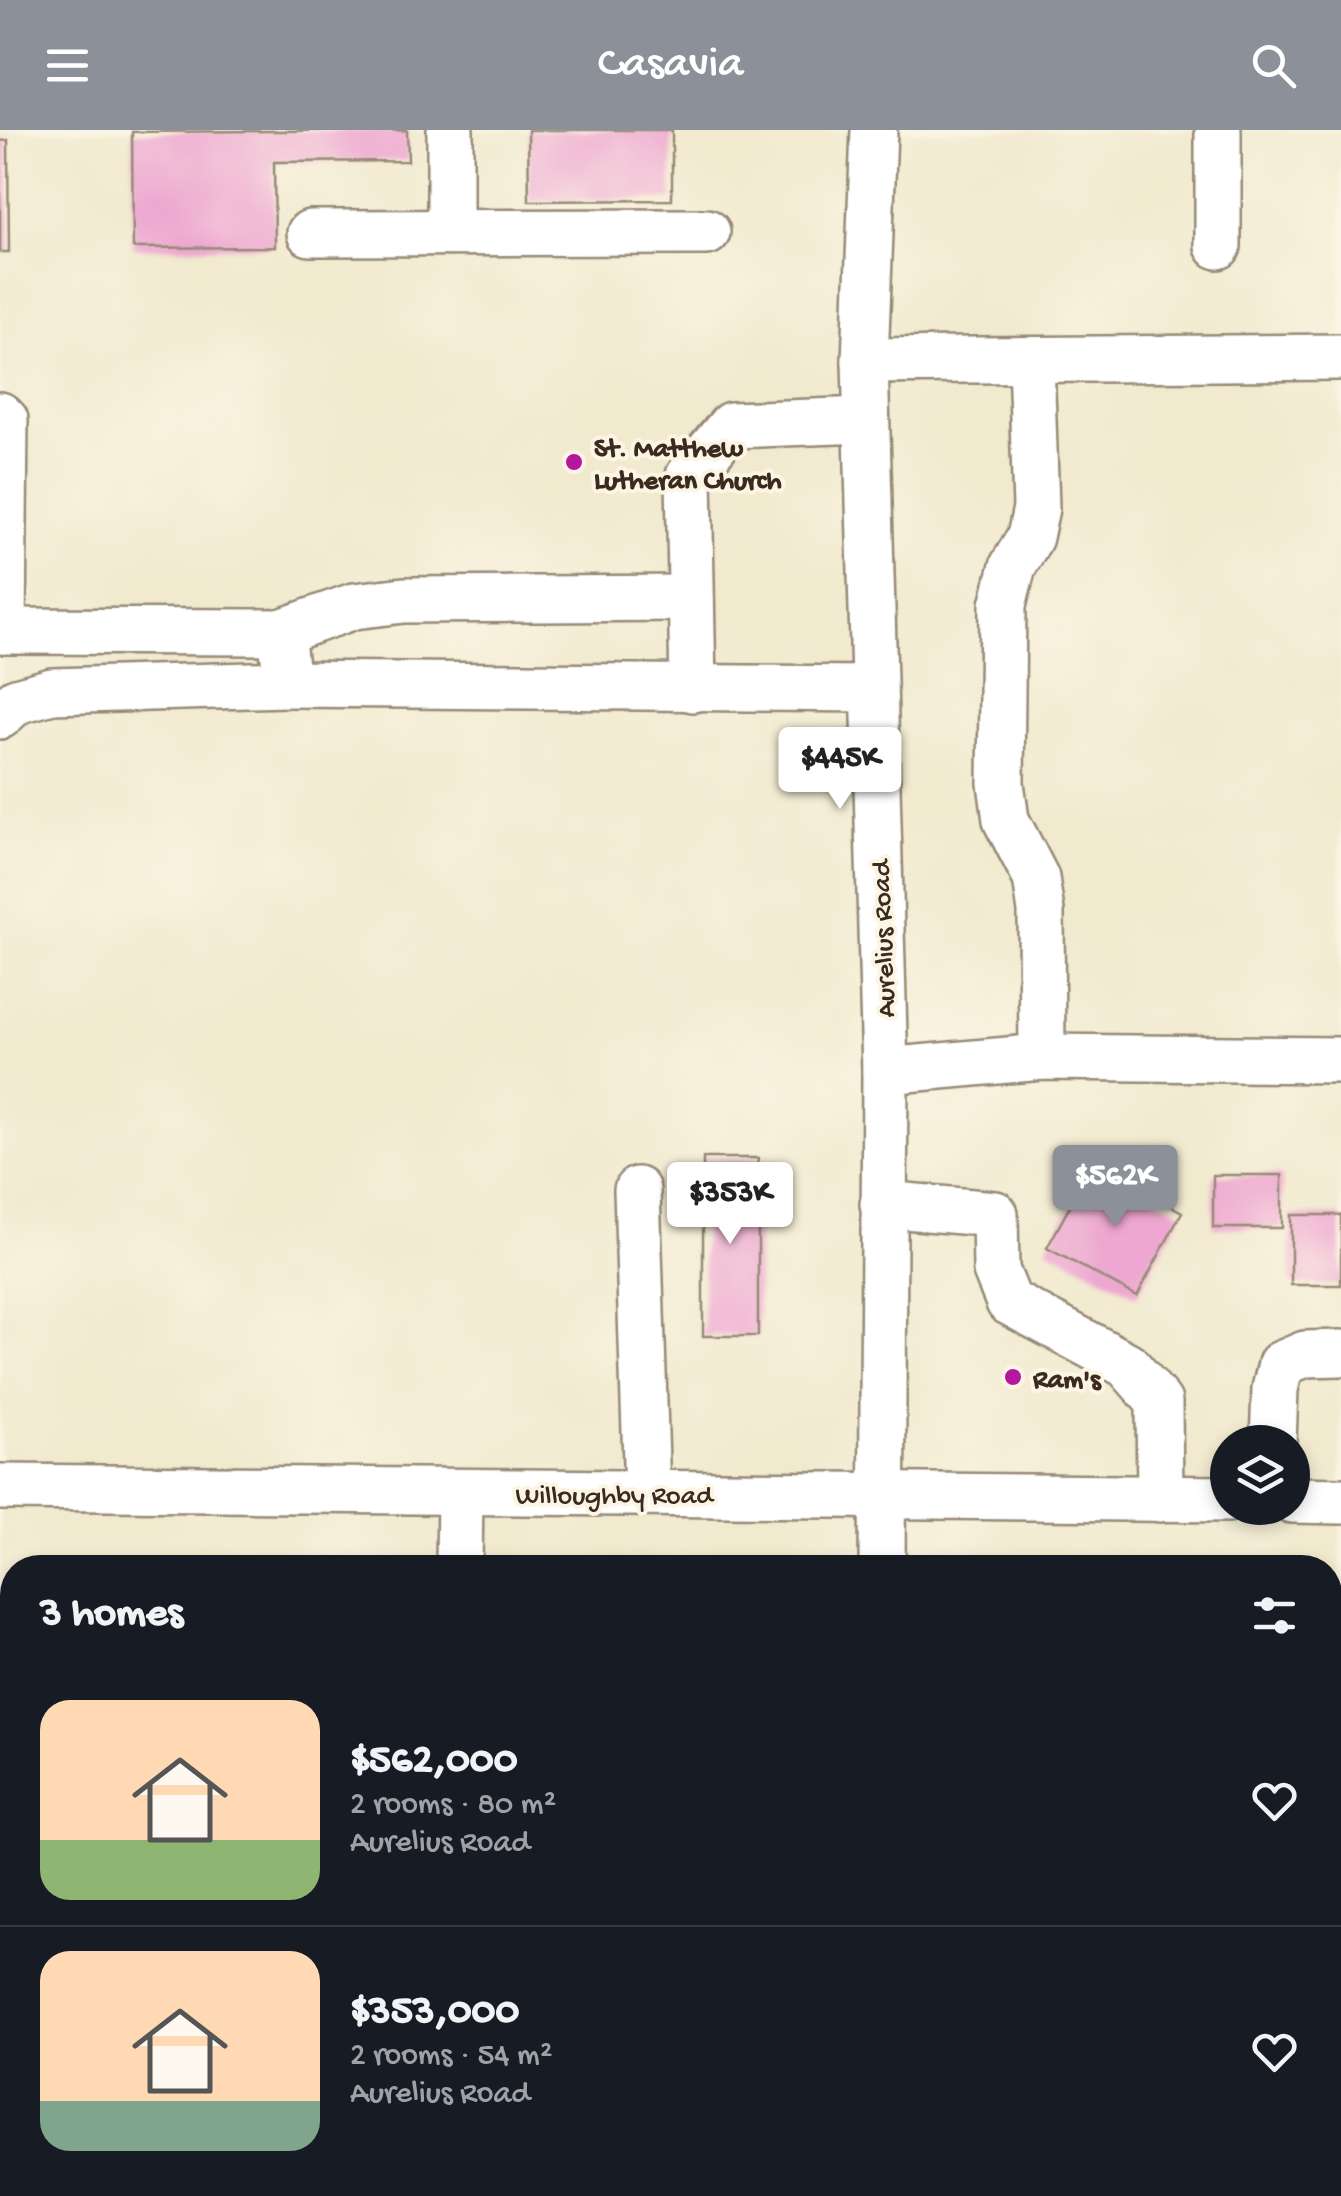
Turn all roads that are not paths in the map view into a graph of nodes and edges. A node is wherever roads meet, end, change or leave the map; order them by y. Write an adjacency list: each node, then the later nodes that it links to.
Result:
1 (450, 130): 4 (street)
2 (874, 130): 10 (street, Aurelius Road)
3 (1218, 130): 7 (street)
4 (450, 232): 5 (street); 6 (street)
5 (707, 232)
6 (310, 233)
7 (1218, 246)
8 (1341, 357): 9 (street)
9 (1031, 360): 10 (street); 20 (street)
10 (865, 361): 12 (street, Aurelius Road)
11 (0, 415): 14 (street)
12 (866, 420): 13 (street); 18 (street, Aurelius Road)
13 (691, 598): 15 (street); 17 (street)
14 (11, 631): 15 (street); 19 (street)
15 (281, 632): 16 (street)
16 (287, 684): 17 (street); 19 (street)
17 (693, 689): 18 (street)
18 (874, 689): 22 (street, Aurelius Road)
19 (17, 706)
20 (1042, 1057): 21 (street); 22 (street)
21 (1341, 1060)
22 (885, 1071): 24 (street, Aurelius Road)
23 (636, 1190): 29 (street)
24 (884, 1204): 30 (street, Aurelius Road); 31 (street)
25 (1341, 1352): 26 (street)
26 (1273, 1425)
27 (0, 1487): 28 (street, Willoughby Road)
28 (460, 1492): 29 (street, Willoughby Road); 35 (street)
29 (647, 1493): 30 (street, Willoughby Road)
30 (881, 1495): 31 (street, Willoughby Road); 36 (street, Aurelius Road)
31 (1160, 1499): 32 (street, Willoughby Road)
32 (1210, 1500)
33 (1310, 1500): 34 (street)
34 (1341, 1501)
35 (459, 1555)
36 (882, 1555)

